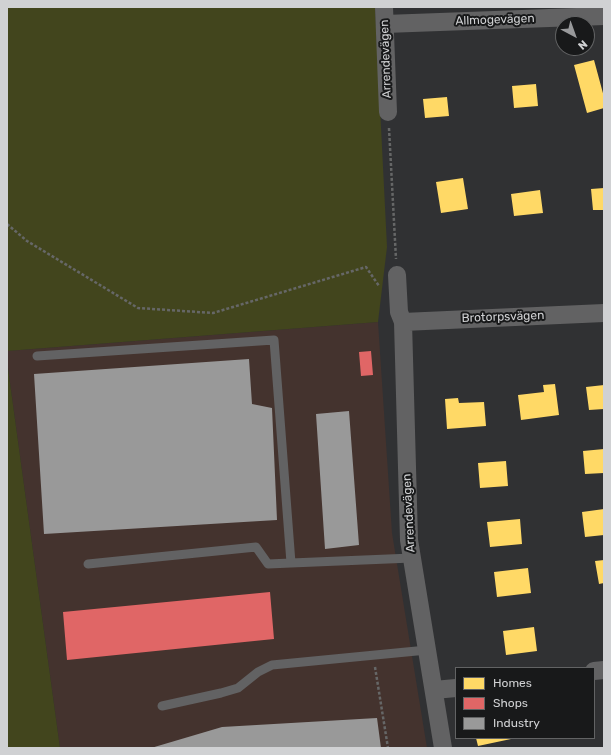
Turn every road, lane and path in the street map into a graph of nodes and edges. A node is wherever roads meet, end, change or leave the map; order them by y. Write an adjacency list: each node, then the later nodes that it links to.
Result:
1 (385, 15): 2 (street, Allmogevägen); 3 (street, Arrendevägen)
2 (604, 16)
3 (388, 112): 5 (path)
4 (7, 224): 6 (path)
5 (397, 276): 8 (street, Arrendevägen)
6 (382, 290)
7 (604, 313): 8 (street, Brotorpsvägen)
8 (402, 322): 10 (street, Arrendevägen)
9 (37, 356): 11 (lane)
10 (412, 558): 11 (lane); 13 (street, Arrendevägen)
11 (291, 563): 12 (lane)
12 (88, 564)
13 (427, 650): 14 (lane); 16 (street, Arrendevägen)
14 (373, 656): 17 (lane); 18 (path)
15 (455, 688): 16 (street)
16 (434, 690): 19 (street, Arrendevägen)
17 (162, 706)
18 (388, 748)
19 (443, 748)

